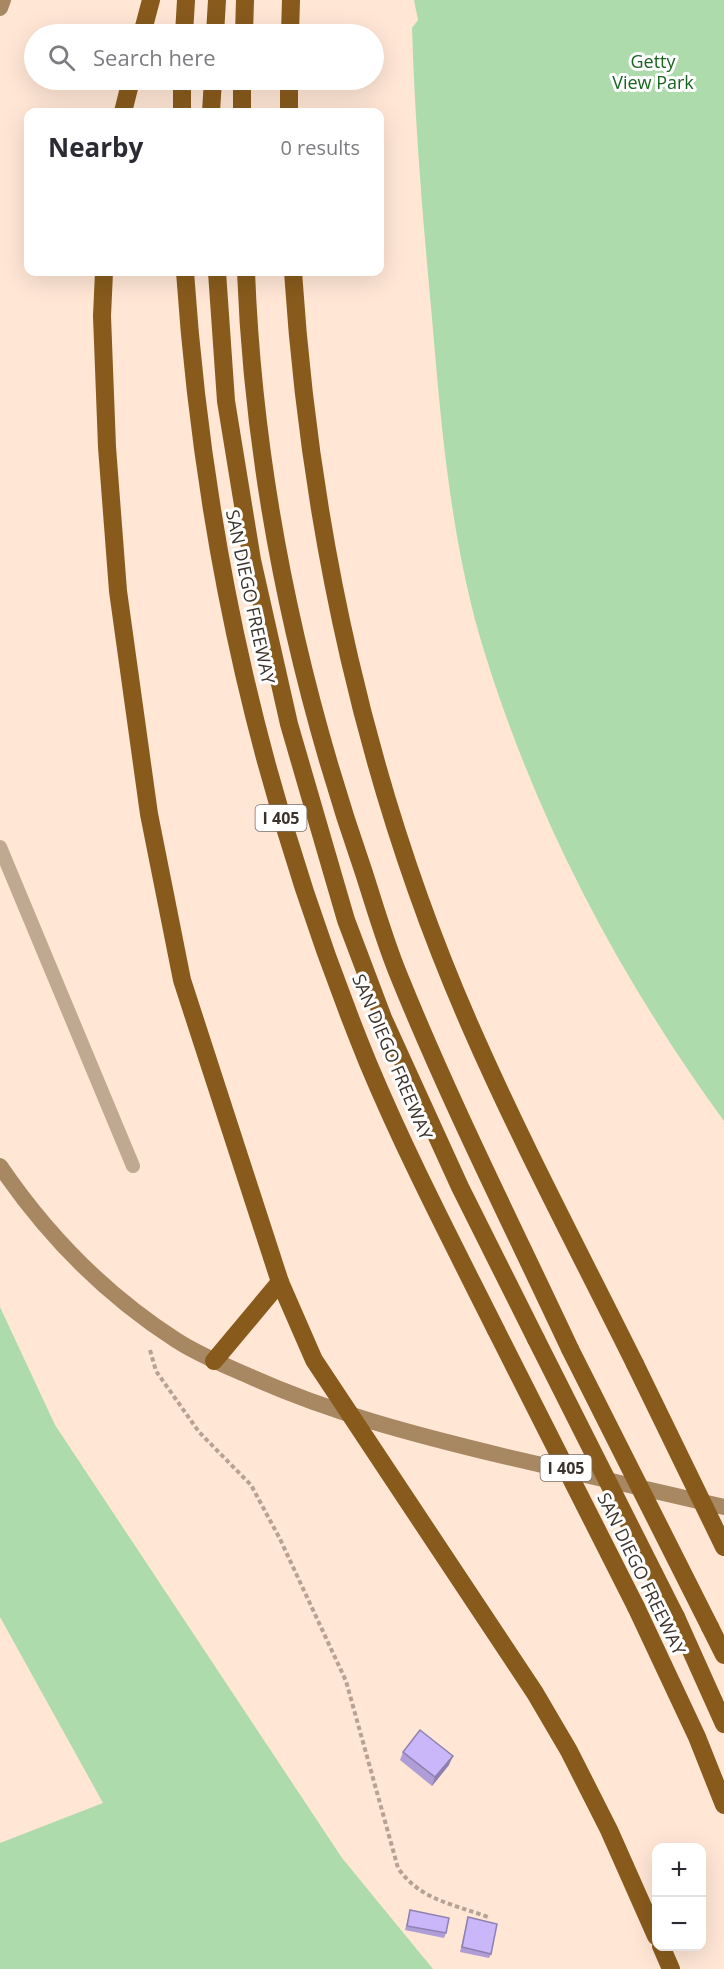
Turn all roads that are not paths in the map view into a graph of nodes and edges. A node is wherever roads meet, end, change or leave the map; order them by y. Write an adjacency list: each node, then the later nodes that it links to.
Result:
1 (3, 0): 7 (main road)
2 (151, 0): 8 (highway)
3 (186, 0): 9 (highway)
4 (217, 0): 10 (highway)
5 (245, 0): 11 (highway)
6 (291, 0): 12 (highway)
7 (0, 8)
8 (145, 24)
9 (185, 24)
10 (216, 24)
11 (244, 24)
12 (290, 24)
13 (128, 90): 18 (highway)
14 (182, 90): 19 (highway)
15 (212, 90): 20 (highway)
16 (242, 90): 21 (highway)
17 (289, 90): 22 (highway)
18 (124, 108)
19 (182, 108)
20 (211, 108)
21 (242, 108)
22 (289, 108)
23 (104, 276): 31 (highway)
24 (184, 276): 38 (highway, SAN DIEGO FREEWAY / I 405, bridge)
25 (218, 276): 37 (highway, bridge)
26 (246, 276): 36 (highway, bridge)
27 (293, 276): 35 (highway, bridge)
28 (0, 847): 30 (lane)
29 (0, 1166): 32 (main road)
30 (134, 1166)
31 (280, 1282): 32 (highway); 33 (highway)
32 (214, 1361): 33 (main road)
33 (350, 1416): 34 (main road); 39 (highway)
34 (724, 1507)
35 (724, 1546)
36 (724, 1655)
37 (724, 1724)
38 (724, 1805)
39 (652, 1925)
40 (663, 1951): 41 (highway)
41 (671, 1969)

